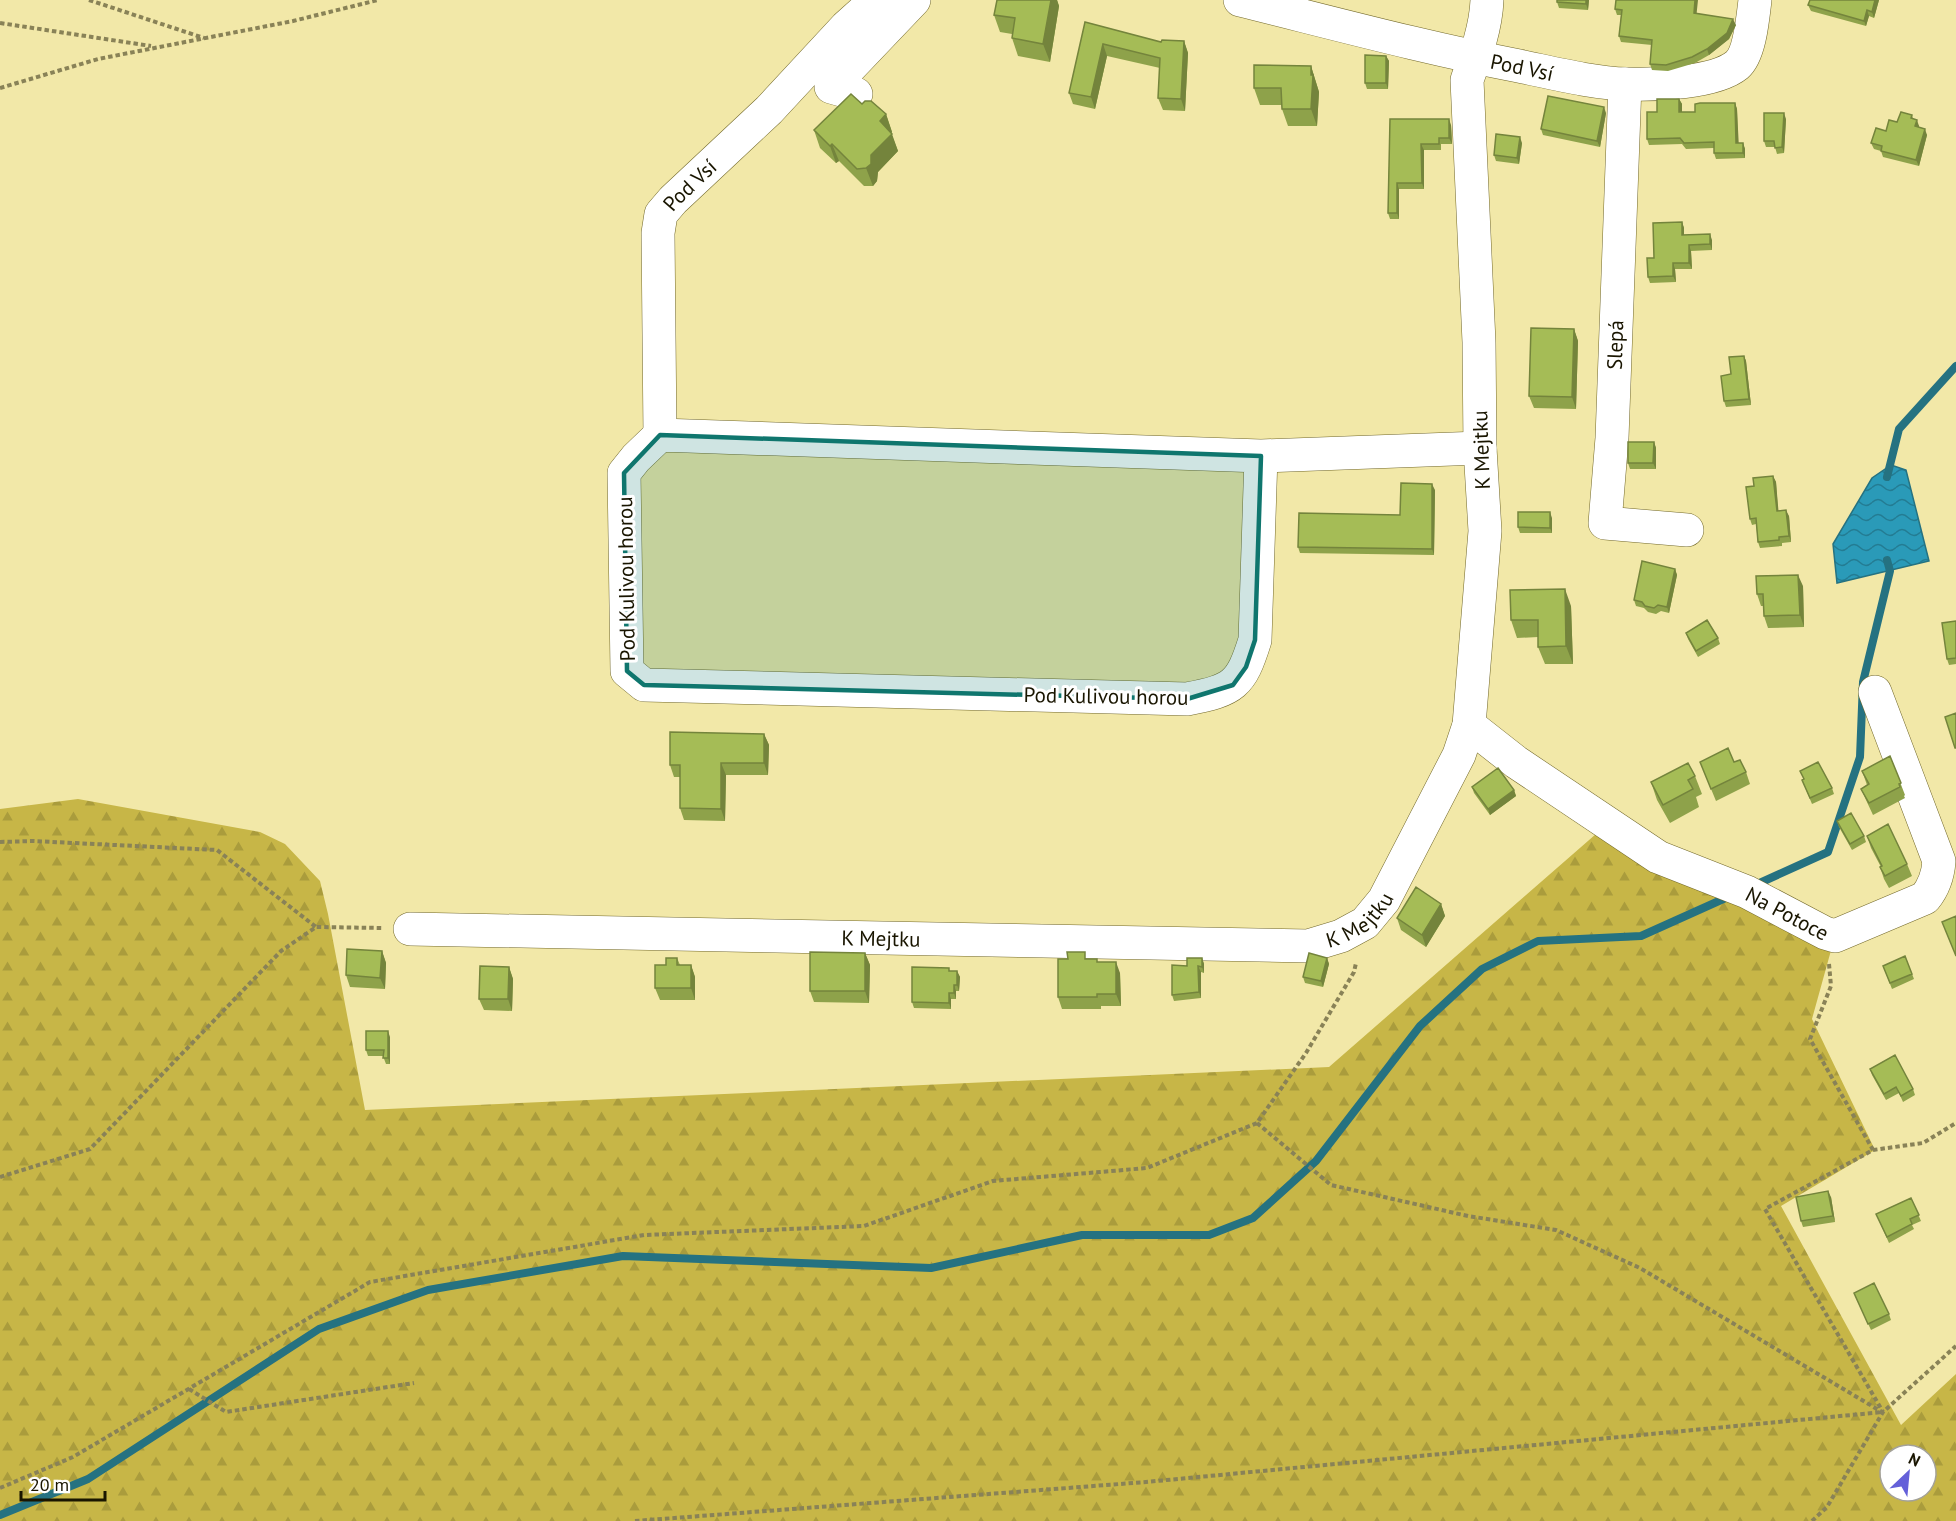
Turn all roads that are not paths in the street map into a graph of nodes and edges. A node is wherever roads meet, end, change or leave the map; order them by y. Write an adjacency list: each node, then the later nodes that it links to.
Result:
1 (876, 0): 9 (street, Pod Vsí)
2 (914, 0): 8 (street)
3 (1240, 0): 6 (street, Pod Vsí)
4 (1487, 0): 6 (street, K Mejtku)
5 (1755, 0): 7 (street, Pod Vsí)
6 (1475, 58): 7 (street, Pod Vsí); 10 (street, K Mejtku)
7 (1625, 84): 12 (street, Slepá)
8 (856, 94)
9 (660, 435): 11 (street); 11 (street, Pod Kulivou horou)
10 (1480, 448): 11 (street); 14 (street, K Mejtku)
11 (1261, 456)
12 (1687, 530)
13 (1875, 692): 14 (street, Na Potoce)
14 (1469, 724): 15 (street, K Mejtku)
15 (410, 929)

